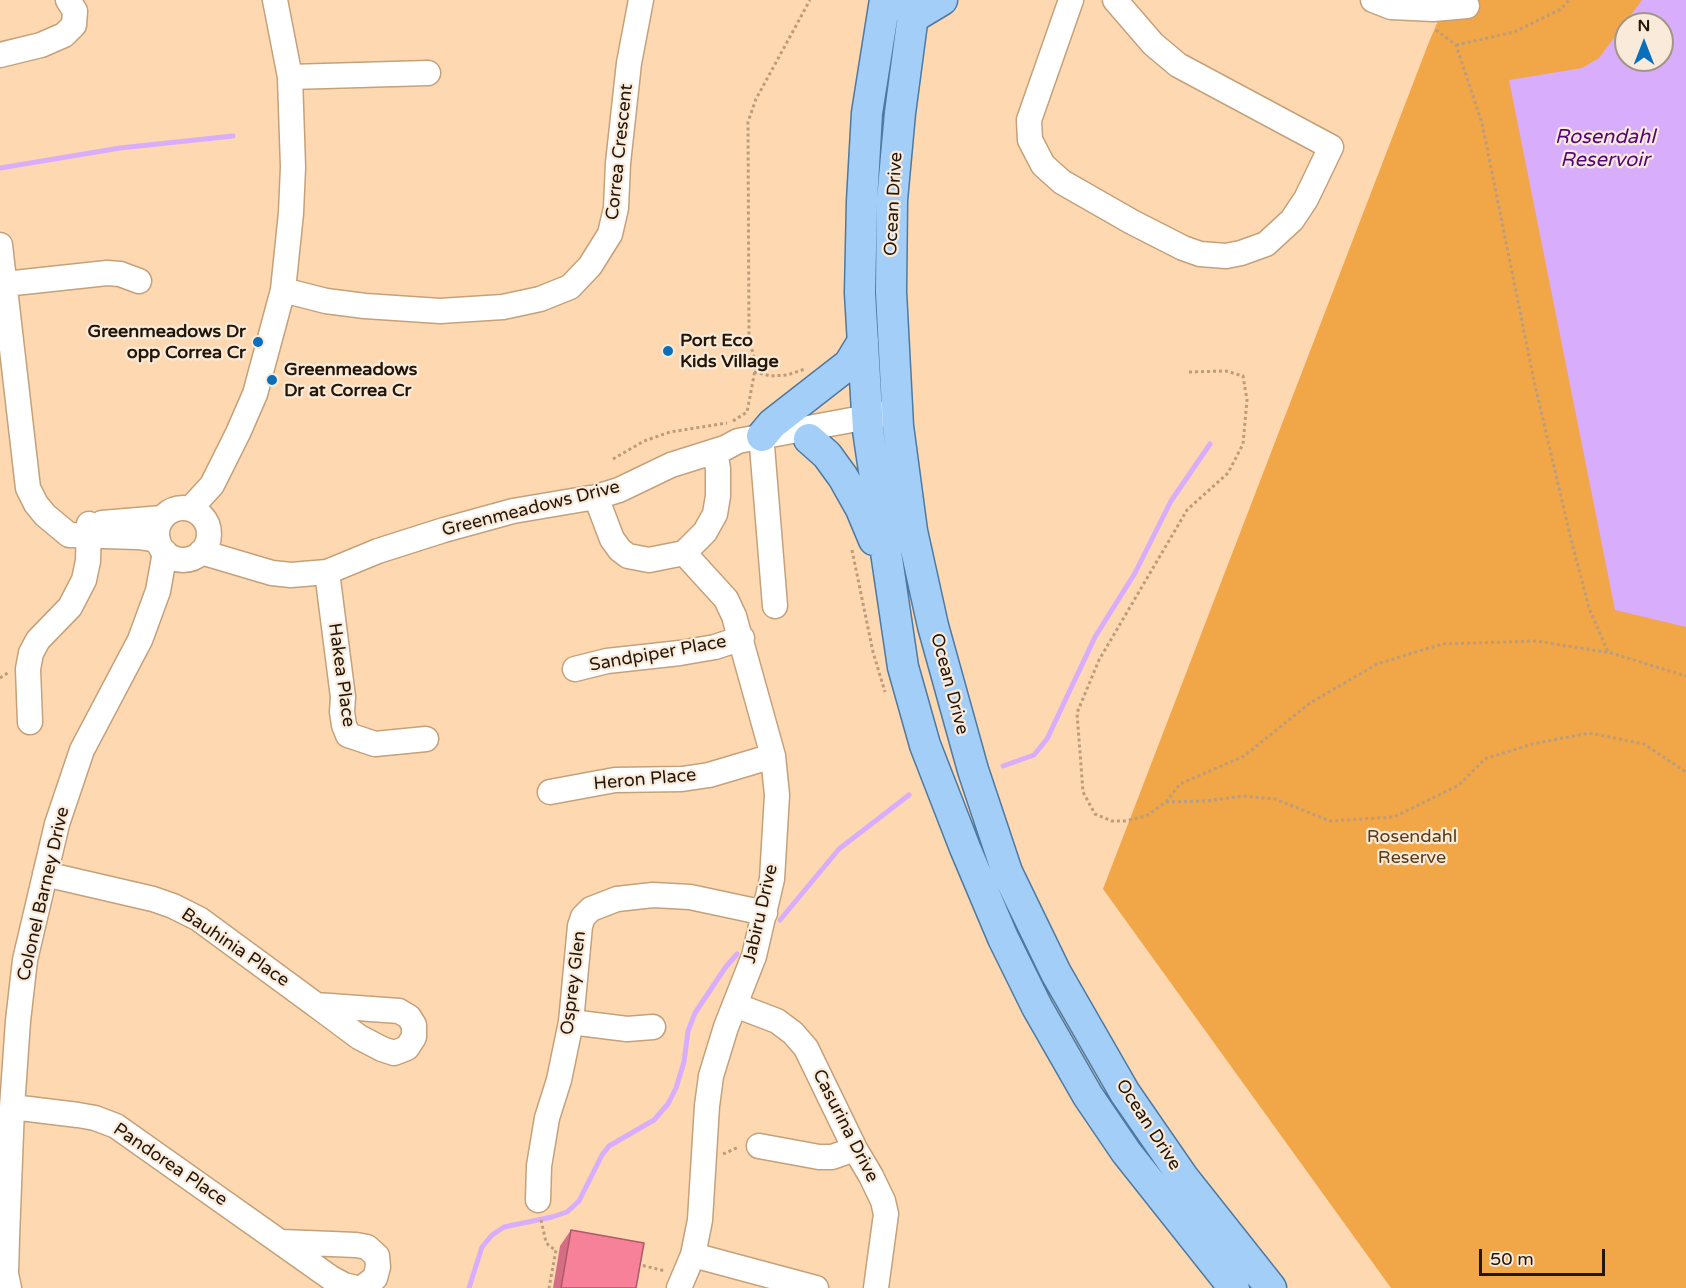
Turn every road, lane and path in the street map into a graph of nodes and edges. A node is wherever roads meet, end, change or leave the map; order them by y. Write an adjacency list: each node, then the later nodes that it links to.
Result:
1 (68, 0): 15 (street)
2 (274, 0): 17 (street)
3 (641, 0): 21 (street, Correa Crescent)
4 (810, 0): 24 (path)
5 (885, 0): 23 (main road, Ocean Drive)
6 (942, 0): 12 (main road)
7 (1071, 0): 8 (street)
8 (1115, 0)
9 (1373, 0): 11 (street)
10 (1569, 0): 14 (path)
11 (1467, 6)
12 (914, 9): 27 (main road, Ocean Drive)
13 (1433, 28): 14 (path)
14 (1456, 45): 41 (path)
15 (0, 55)
16 (428, 74): 17 (street)
17 (290, 77): 21 (street)
18 (0, 245): 20 (street)
19 (139, 281): 20 (street)
20 (5, 284): 22 (street)
21 (282, 290): 35 (street)
22 (5, 339): 34 (street)
23 (863, 341): 26 (main road); 28 (main road, Ocean Drive)
24 (754, 372): 26 (path); 32 (path)
25 (1189, 372): 49 (path)
26 (830, 379): 30 (main road)
27 (898, 419): 28 (street, Greenmeadows Drive); 73 (main road, Ocean Drive)
28 (868, 424): 29 (street, Greenmeadows Drive); 30 (street, Greenmeadows Drive); 37 (main road, Ocean Drive)
29 (809, 439): 30 (street, Greenmeadows Drive); 37 (main road)
30 (762, 441): 31 (street, Greenmeadows Drive); 39 (street)
31 (720, 449): 33 (street, Greenmeadows Drive); 36 (street)
32 (613, 459)
33 (596, 497): 36 (street); 38 (street, Greenmeadows Drive)
34 (89, 531): 35 (street); 44 (street)
35 (183, 536): 38 (street, Greenmeadows Drive); 50 (street, Colonel Barney Drive)
36 (684, 553): 40 (street, Jabiru Drive)
37 (888, 563): 72 (main road, Ocean Drive)
38 (327, 572): 45 (street, Hakea Place)
39 (775, 606)
40 (742, 638): 42 (street, Sandpiper Place); 46 (street, Jabiru Drive)
41 (1608, 652): 43 (path); 49 (path)
42 (575, 669)
43 (1686, 676)
44 (30, 722)
45 (426, 739)
46 (773, 756): 48 (street, Heron Place); 51 (street, Jabiru Drive)
47 (1686, 772): 49 (path)
48 (550, 792)
49 (1166, 802)
50 (45, 874): 52 (street, Bauhinia Place); 56 (street, Colonel Barney Drive)
51 (765, 914): 53 (street, Jabiru Drive); 54 (street, Osprey Glen)
52 (316, 1005)
53 (735, 1005): 58 (street, Casurina Drive); 59 (street, Jabiru Drive)
54 (570, 1022): 55 (street); 60 (street, Osprey Glen)
55 (653, 1027)
56 (12, 1107): 62 (street, Pandorea Place); 66 (street, Colonel Barney Drive)
57 (759, 1146): 58 (street); 59 (path)
58 (855, 1149): 71 (street, Casurina Drive)
59 (704, 1161): 63 (street, Jabiru Drive)
60 (538, 1200)
61 (543, 1227): 69 (path)
62 (282, 1242): 67 (street, Pandorea Place); 68 (street)
63 (693, 1255): 65 (street, Jabiru Drive); 70 (street)
64 (632, 1263): 65 (path)
65 (681, 1283)
66 (9, 1288)
67 (356, 1288)
68 (362, 1288)
69 (549, 1288)
70 (816, 1288)
71 (876, 1288)
72 (1234, 1288)
73 (1271, 1288)

